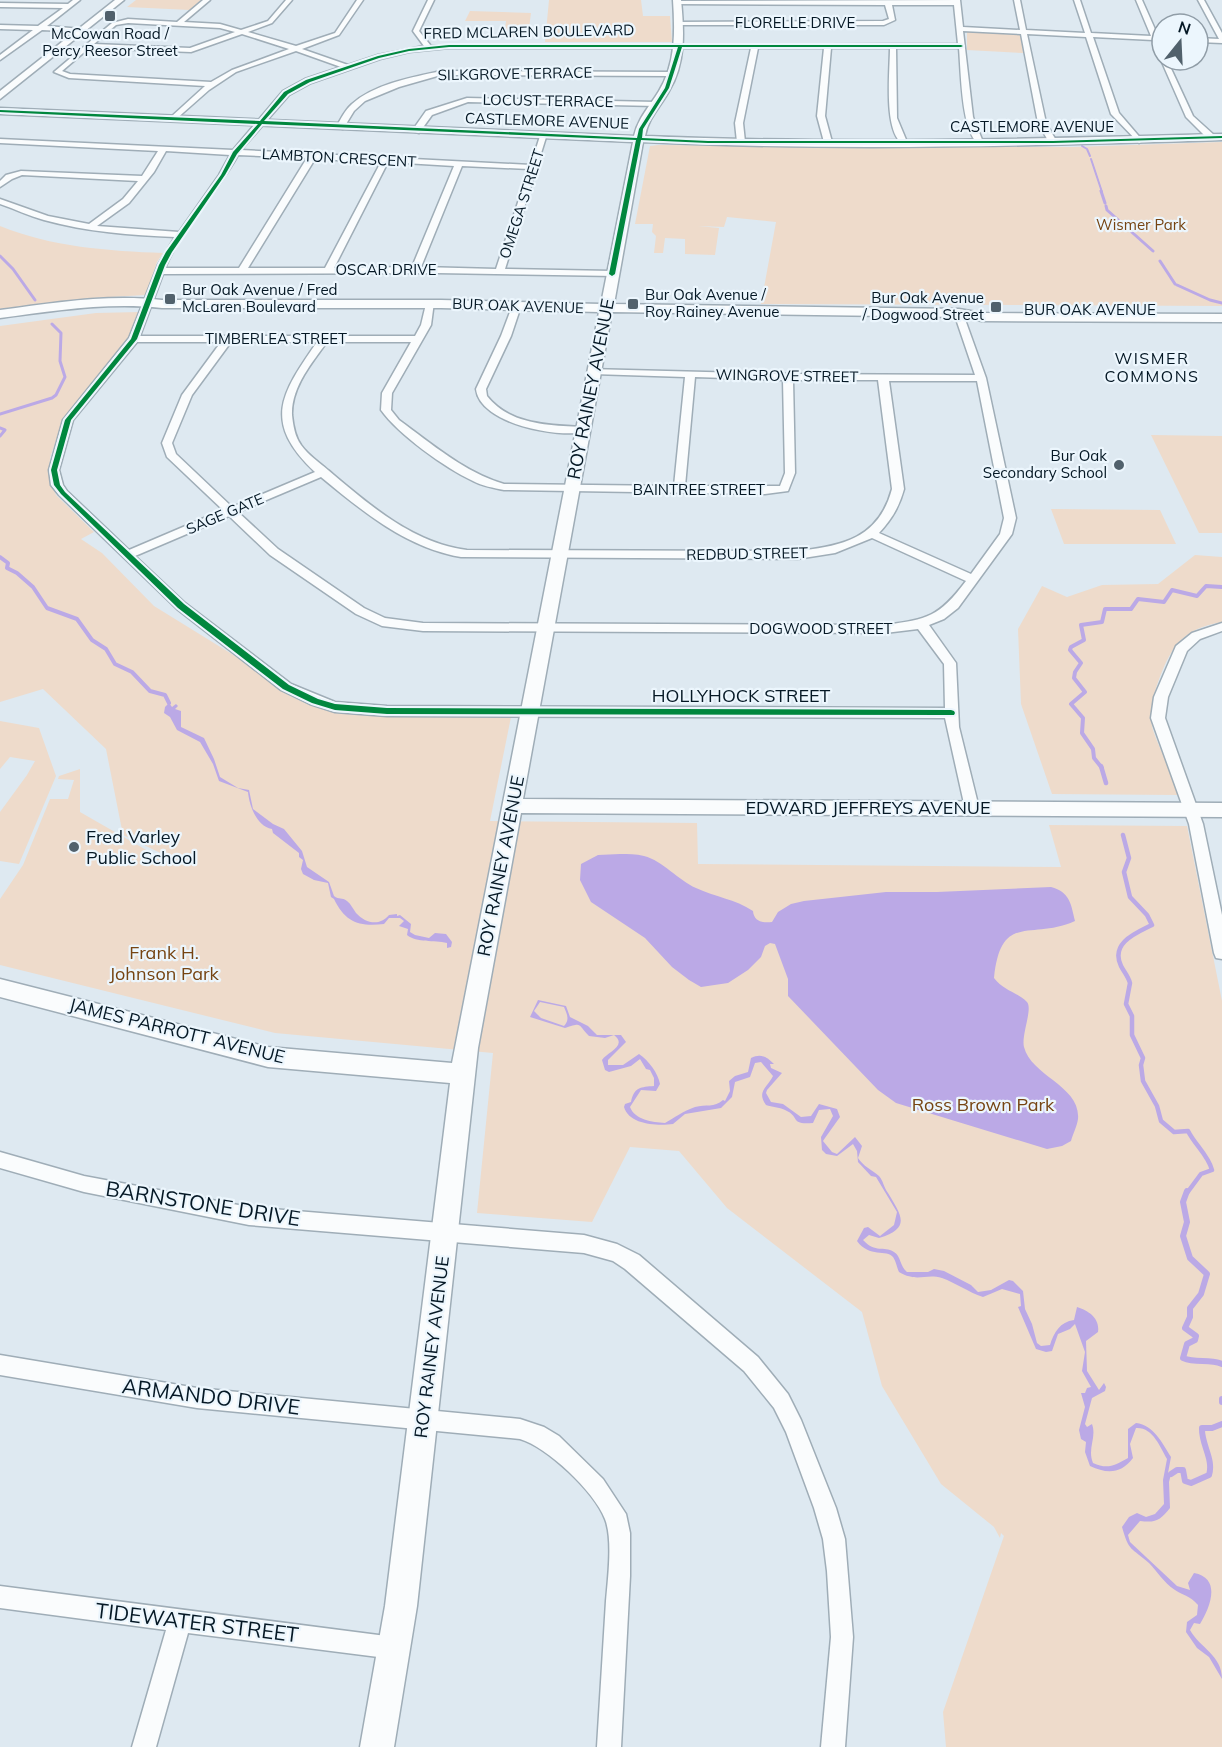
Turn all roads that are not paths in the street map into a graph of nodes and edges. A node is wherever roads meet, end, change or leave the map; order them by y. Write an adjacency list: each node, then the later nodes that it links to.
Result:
1 (77, 0): 15 (street)
2 (120, 0): 22 (street)
3 (207, 0): 17 (street)
4 (289, 0): 23 (street)
5 (360, 0): 35 (street)
6 (431, 0): 34 (street)
7 (1017, 0): 24 (street)
8 (1077, 0): 25 (street)
9 (1139, 0): 16 (street)
10 (1201, 0): 27 (street)
11 (677, 2): 13 (street); 18 (street, ROY RAINEY AVENUE)
12 (957, 2): 13 (street); 21 (street)
13 (888, 3): 18 (street, FLORELLE DRIVE)
14 (0, 5): 15 (street)
15 (69, 6): 20 (street)
16 (1150, 21)
17 (179, 23): 23 (street); 28 (street)
18 (679, 23): 29 (street, ROY RAINEY AVENUE)
19 (1, 28): 20 (street)
20 (39, 28): 22 (street); 36 (street)
21 (959, 29): 24 (street); 33 (street)
22 (82, 31): 41 (street)
23 (242, 32): 28 (street); 35 (street)
24 (1023, 32): 25 (street); 59 (street)
25 (1088, 35): 26 (street); 54 (street)
26 (1150, 38)
27 (1222, 40)
28 (88, 45): 40 (street)
29 (680, 46): 30 (street, FRED MCLAREN BOULEVARD); 34 (street, FRED MCLAREN BOULEVARD); 39 (street, ROY RAINEY AVENUE)
30 (755, 46): 31 (street, FRED MCLAREN BOULEVARD); 55 (street)
31 (828, 46): 32 (street, FRED MCLAREN BOULEVARD); 56 (street)
32 (893, 46): 33 (street, FRED MCLAREN BOULEVARD); 57 (street)
33 (961, 46): 58 (street)
34 (428, 47): 37 (street, FRED MCLAREN BOULEVARD)
35 (296, 48): 37 (street); 40 (street)
36 (0, 58)
37 (347, 67): 47 (street, FRED MCLAREN BOULEVARD)
38 (1169, 72): 51 (street)
39 (672, 74): 42 (street, ROY RAINEY AVENUE); 48 (street, SILKGROVE TERRACE)
40 (211, 84): 46 (street)
41 (0, 96)
42 (656, 104): 49 (street, LOCUST TERRACE); 52 (street, ROY RAINEY AVENUE)
43 (0, 106): 45 (street, CASTLEMORE AVENUE)
44 (0, 111): 45 (street, CASTLEMORE AVENUE)
45 (50, 112): 46 (street, CASTLEMORE AVENUE)
46 (175, 118): 47 (street, CASTLEMORE AVENUE)
47 (260, 123): 48 (street, CASTLEMORE AVENUE); 61 (street, FRED MCLAREN BOULEVARD)
48 (340, 127): 49 (street, CASTLEMORE AVENUE)
49 (416, 131): 50 (street, CASTLEMORE AVENUE)
50 (544, 136): 52 (street, CASTLEMORE AVENUE); 65 (street, OMEGA STREET)
51 (1216, 137): 54 (street, CASTLEMORE AVENUE)
52 (639, 140): 55 (street, CASTLEMORE AVENUE); 76 (street, ROY RAINEY AVENUE)
53 (0, 141): 60 (street, LAMBTON CRESCENT)
54 (1140, 141): 59 (street, CASTLEMORE AVENUE)
55 (741, 142): 56 (street, CASTLEMORE AVENUE)
56 (828, 142): 57 (street, CASTLEMORE AVENUE)
57 (903, 142): 58 (street, CASTLEMORE AVENUE)
58 (979, 142): 59 (street, CASTLEMORE AVENUE)
59 (1053, 142)
60 (163, 149): 61 (street, LAMBTON CRESCENT); 66 (street)
61 (235, 153): 62 (street, LAMBTON CRESCENT); 70 (street, FRED MCLAREN BOULEVARD)
62 (312, 157): 63 (street, LAMBTON CRESCENT); 71 (street)
63 (385, 161): 64 (street, LAMBTON CRESCENT); 72 (street)
64 (459, 165): 65 (street, LAMBTON CRESCENT); 73 (street)
65 (534, 167): 75 (street, OMEGA STREET)
66 (144, 179): 67 (street); 69 (street)
67 (0, 185)
68 (0, 201): 69 (street)
69 (90, 227): 70 (street)
70 (181, 235): 74 (street, FRED MCLAREN BOULEVARD)
71 (242, 270): 72 (street, OSCAR DRIVE); 74 (street, OSCAR DRIVE)
72 (328, 270): 73 (street, OSCAR DRIVE)
73 (415, 270): 75 (street, OSCAR DRIVE)
74 (160, 271): 77 (street, FRED MCLAREN BOULEVARD)
75 (499, 272): 76 (street, OSCAR DRIVE)
76 (612, 274): 80 (street, ROY RAINEY AVENUE)
77 (149, 303): 78 (street, BUR OAK AVENUE); 83 (street, BUR OAK AVENUE); 85 (street, BUR OAK AVENUE); 86 (street, FRED MCLAREN BOULEVARD)
78 (431, 304): 79 (street, BUR OAK AVENUE); 89 (street, BAINTREE STREET)
79 (516, 306): 80 (street, BUR OAK AVENUE); 95 (street)
80 (607, 308): 82 (street, BUR OAK AVENUE); 90 (street, ROY RAINEY AVENUE)
81 (1222, 311): 82 (street, BUR OAK AVENUE)
82 (959, 313): 84 (street, BUR OAK AVENUE); 94 (street, DOGWOOD STREET)
83 (0, 314)
84 (1222, 318)
85 (0, 321)
86 (134, 339): 87 (street, TIMBERLEA STREET); 101 (street, FRED MCLAREN BOULEVARD)
87 (228, 339): 88 (street, TIMBERLEA STREET); 99 (street, DOGWOOD STREET)
88 (324, 339): 89 (street, TIMBERLEA STREET); 96 (street, REDBUD STREET)
89 (418, 339): 97 (street, BAINTREE STREET)
90 (593, 371): 91 (street, WINGROVE STREET); 95 (street, ROY RAINEY AVENUE)
91 (690, 375): 92 (street, WINGROVE STREET); 98 (street)
92 (788, 377): 93 (street, WINGROVE STREET); 98 (street, BAINTREE STREET)
93 (883, 377): 94 (street, WINGROVE STREET); 100 (street, REDBUD STREET)
94 (981, 378): 103 (street, DOGWOOD STREET)
95 (582, 430): 97 (street, ROY RAINEY AVENUE)
96 (324, 472): 99 (street, SAGE GATE); 102 (street, REDBUD STREET)
97 (572, 489): 98 (street, BAINTREE STREET); 102 (street, ROY RAINEY AVENUE)
98 (679, 489)
99 (231, 511): 101 (street, SAGE GATE); 106 (street, DOGWOOD STREET)
100 (873, 534): 102 (street, REDBUD STREET); 103 (street)
101 (127, 555): 107 (street, HOLLYHOCK STREET)
102 (560, 555): 106 (street, ROY RAINEY AVENUE)
103 (972, 579): 104 (street, DOGWOOD STREET)
104 (921, 624): 106 (street, DOGWOOD STREET); 108 (street)
105 (1222, 627): 111 (street)
106 (546, 628): 107 (street, ROY RAINEY AVENUE)
107 (531, 711): 108 (street, HOLLYHOCK STREET); 109 (street, ROY RAINEY AVENUE)
108 (951, 713): 110 (street)
109 (513, 806): 110 (street, EDWARD JEFFREYS AVENUE); 116 (street, ROY RAINEY AVENUE)
110 (972, 808): 111 (street, EDWARD JEFFREYS AVENUE)
111 (1191, 810): 112 (street, EDWARD JEFFREYS AVENUE); 113 (street)
112 (1222, 810)
113 (1219, 926): 114 (street)
114 (1222, 953)
115 (0, 988): 116 (street, JAMES PARROTT AVENUE)
116 (463, 1074): 118 (street, ROY RAINEY AVENUE)
117 (0, 1160): 118 (street, BARNSTONE DRIVE)
118 (446, 1233): 120 (street, ROY RAINEY AVENUE); 127 (street, BARNSTONE DRIVE)
119 (0, 1365): 120 (street, ARMANDO DRIVE)
120 (424, 1419): 123 (street, ROY RAINEY AVENUE); 126 (street, ARMANDO DRIVE)
121 (0, 1597): 122 (street, TIDEWATER STREET)
122 (180, 1622): 123 (street, TIDEWATER STREET); 124 (street)
123 (394, 1648): 125 (street, ROY RAINEY AVENUE)
124 (144, 1747)
125 (377, 1747)
126 (609, 1747)
127 (833, 1747)

